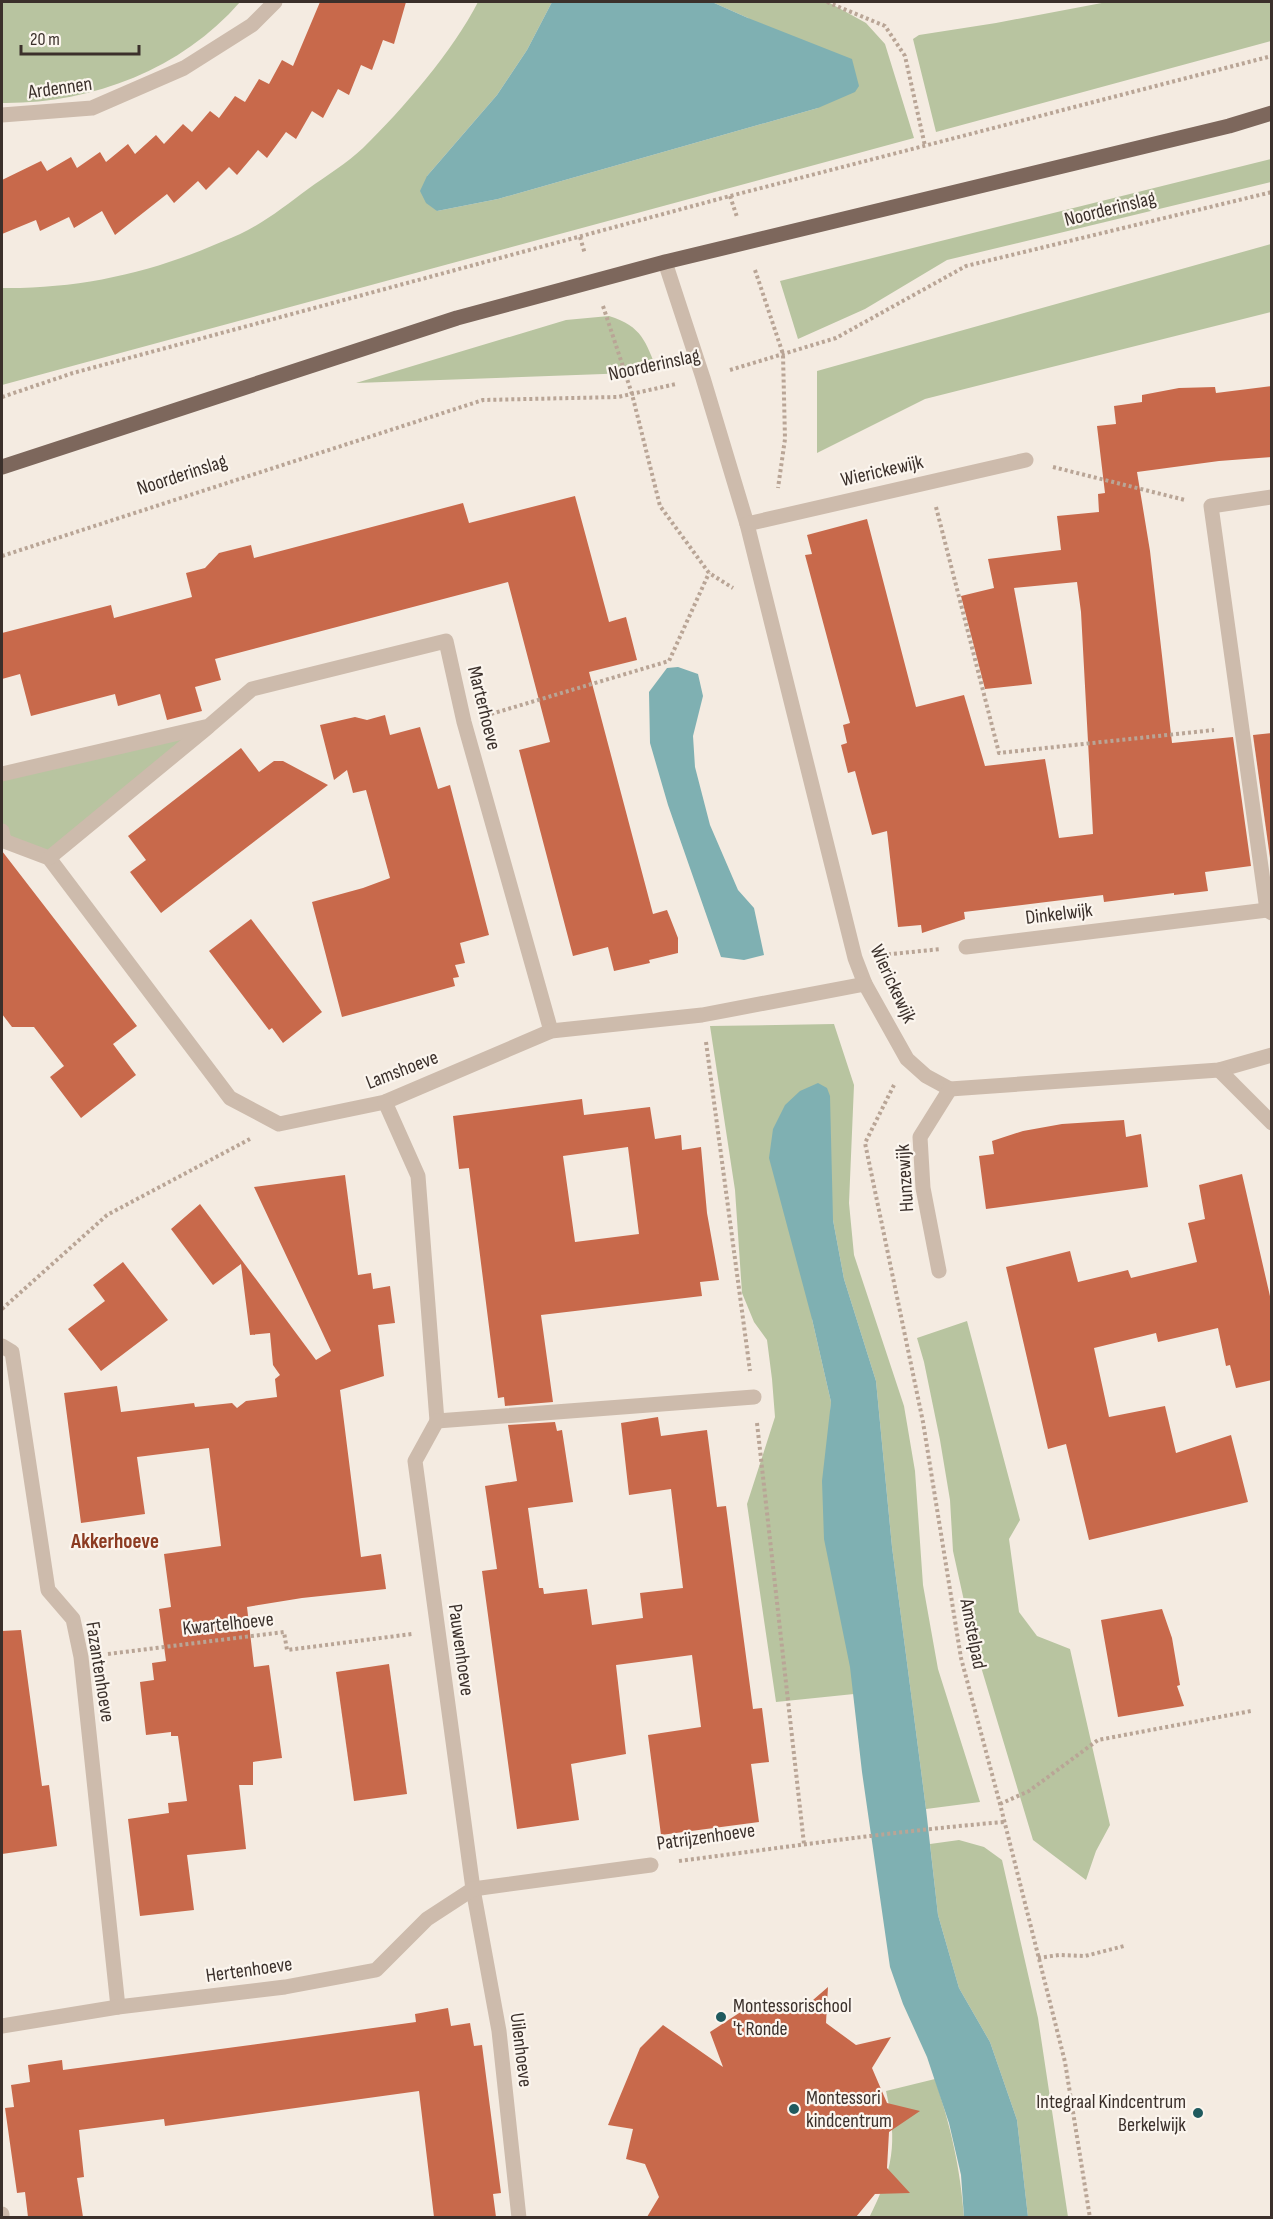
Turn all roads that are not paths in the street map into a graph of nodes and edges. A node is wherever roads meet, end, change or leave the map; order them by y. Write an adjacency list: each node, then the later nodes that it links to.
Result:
1 (275, 2): 3 (street, Ardennen)
2 (1272, 113): 4 (main road)
3 (2, 115)
4 (665, 262): 6 (main road); 8 (street, Wierickewijk)
5 (1026, 460): 8 (street, Wierickewijk)
6 (2, 467)
7 (1272, 497): 12 (street, Dinkelwijk)
8 (747, 524): 16 (street, Wierickewijk)
9 (209, 726): 10 (street, Marterhoeve); 13 (street, Marterhoeve); 17 (street, Marterhoeve)
10 (2, 774)
11 (2, 831): 13 (street)
12 (1264, 838): 14 (street, Dinkelwijk)
13 (49, 858): 21 (street, Lamshoeve)
14 (1269, 912): 15 (street, Dinkelwijk)
15 (966, 946)
16 (865, 984): 17 (street, Lamshoeve); 20 (street, Wierickewijk)
17 (551, 1031): 21 (street, Lamshoeve)
18 (1272, 1055): 19 (street)
19 (1219, 1070): 20 (street); 22 (street)
20 (950, 1089): 23 (street, Hunzewijk)
21 (385, 1102): 26 (street)
22 (1272, 1123)
23 (939, 1271)
24 (7, 1349): 29 (street, Fazantenhoeve)
25 (754, 1397): 26 (street)
26 (437, 1421): 28 (street, Pauwenhoeve)
27 (651, 1865): 28 (street, Patrijzenhoeve)
28 (473, 1889): 29 (street, Hertenhoeve); 31 (street, Uilenhoeve)
29 (118, 2007): 30 (street, Hertenhoeve)
30 (2, 2026)
31 (519, 2217)

